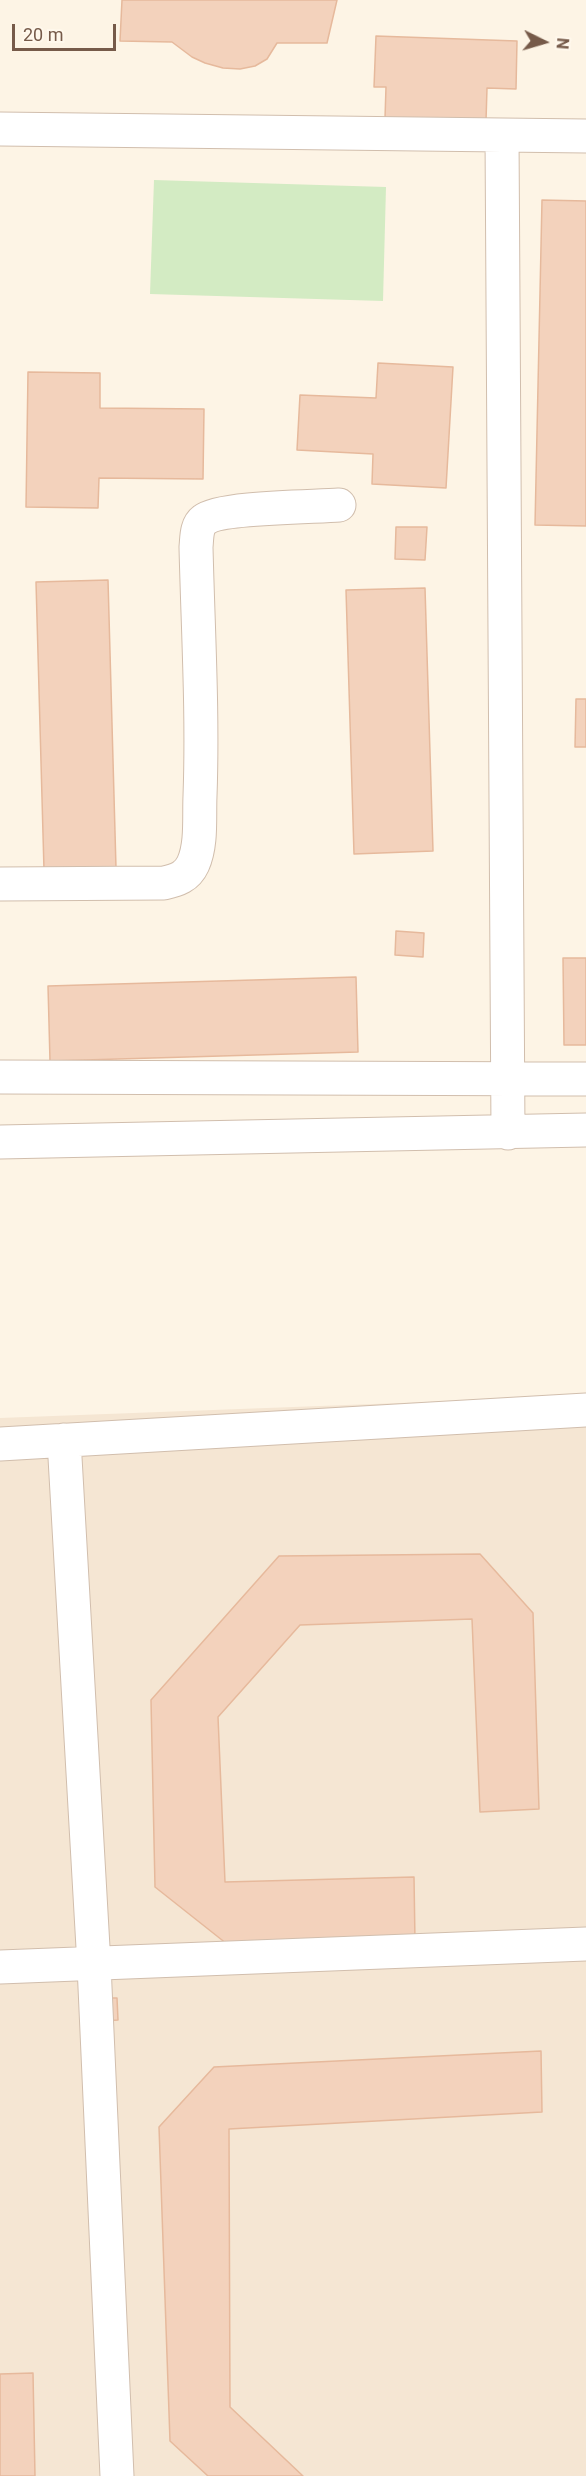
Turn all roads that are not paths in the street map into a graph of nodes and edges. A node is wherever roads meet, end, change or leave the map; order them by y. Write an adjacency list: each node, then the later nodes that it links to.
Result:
1 (0, 129): 2 (street)
2 (502, 135): 3 (street); 7 (street)
3 (586, 136)
4 (339, 505): 5 (street)
5 (0, 885)
6 (0, 1077): 7 (street)
7 (507, 1079): 8 (street); 10 (street)
8 (586, 1079)
9 (586, 1131): 10 (street)
10 (508, 1133): 11 (street)
11 (0, 1142)
12 (586, 1410): 13 (street)
13 (64, 1440): 14 (street); 16 (street)
14 (0, 1444)
15 (586, 1944): 16 (street)
16 (94, 1965): 17 (street); 18 (street)
17 (0, 1967)
18 (117, 2476)

